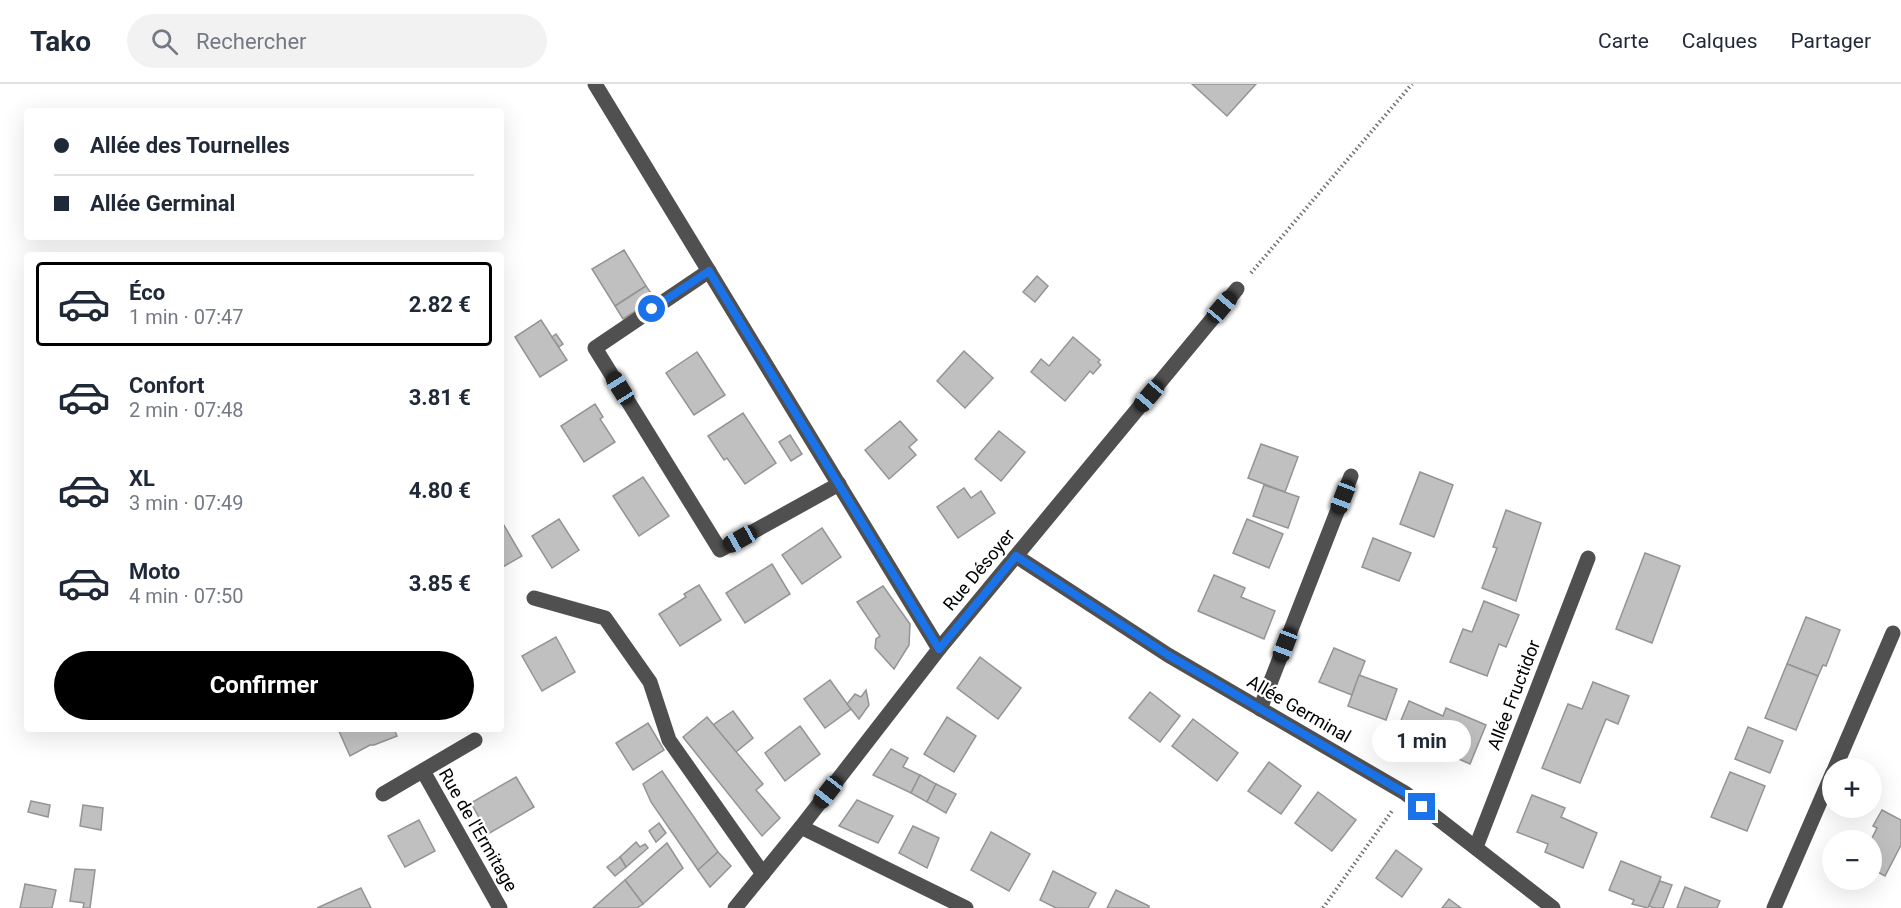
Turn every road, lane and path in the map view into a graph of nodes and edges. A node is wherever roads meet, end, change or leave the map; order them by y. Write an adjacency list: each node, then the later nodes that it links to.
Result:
1 (595, 84): 3 (street)
2 (1412, 84): 4 (path)
3 (709, 271): 6 (street); 6 (street)
4 (1237, 289): 7 (street, Rue Désoyer)
5 (1351, 476): 12 (street)
6 (839, 484): 11 (street)
7 (1016, 556): 11 (street, Rue Désoyer); 12 (street, Allée Germinal)
8 (1588, 558): 20 (street, Allée Fructidor)
9 (534, 598): 21 (street)
10 (1893, 633): 14 (street)
11 (939, 649): 19 (street, Rue Désoyer)
12 (1260, 709): 16 (street, Allée Germinal)
13 (475, 740): 15 (street)
14 (1839, 758)
15 (423, 771): 17 (street); 22 (street, Rue de l'Ermitage)
16 (1405, 793): 20 (street, Allée Germinal); 25 (path)
17 (383, 794)
18 (1822, 798): 27 (street)
19 (801, 828): 21 (street, Rue Désoyer); 24 (street)
20 (1476, 847): 26 (street, Allée Germinal)
21 (763, 873): 23 (street, Rue Désoyer)
22 (500, 908)
23 (735, 908)
24 (966, 908)
25 (1323, 908)
26 (1553, 908)
27 (1774, 908)

